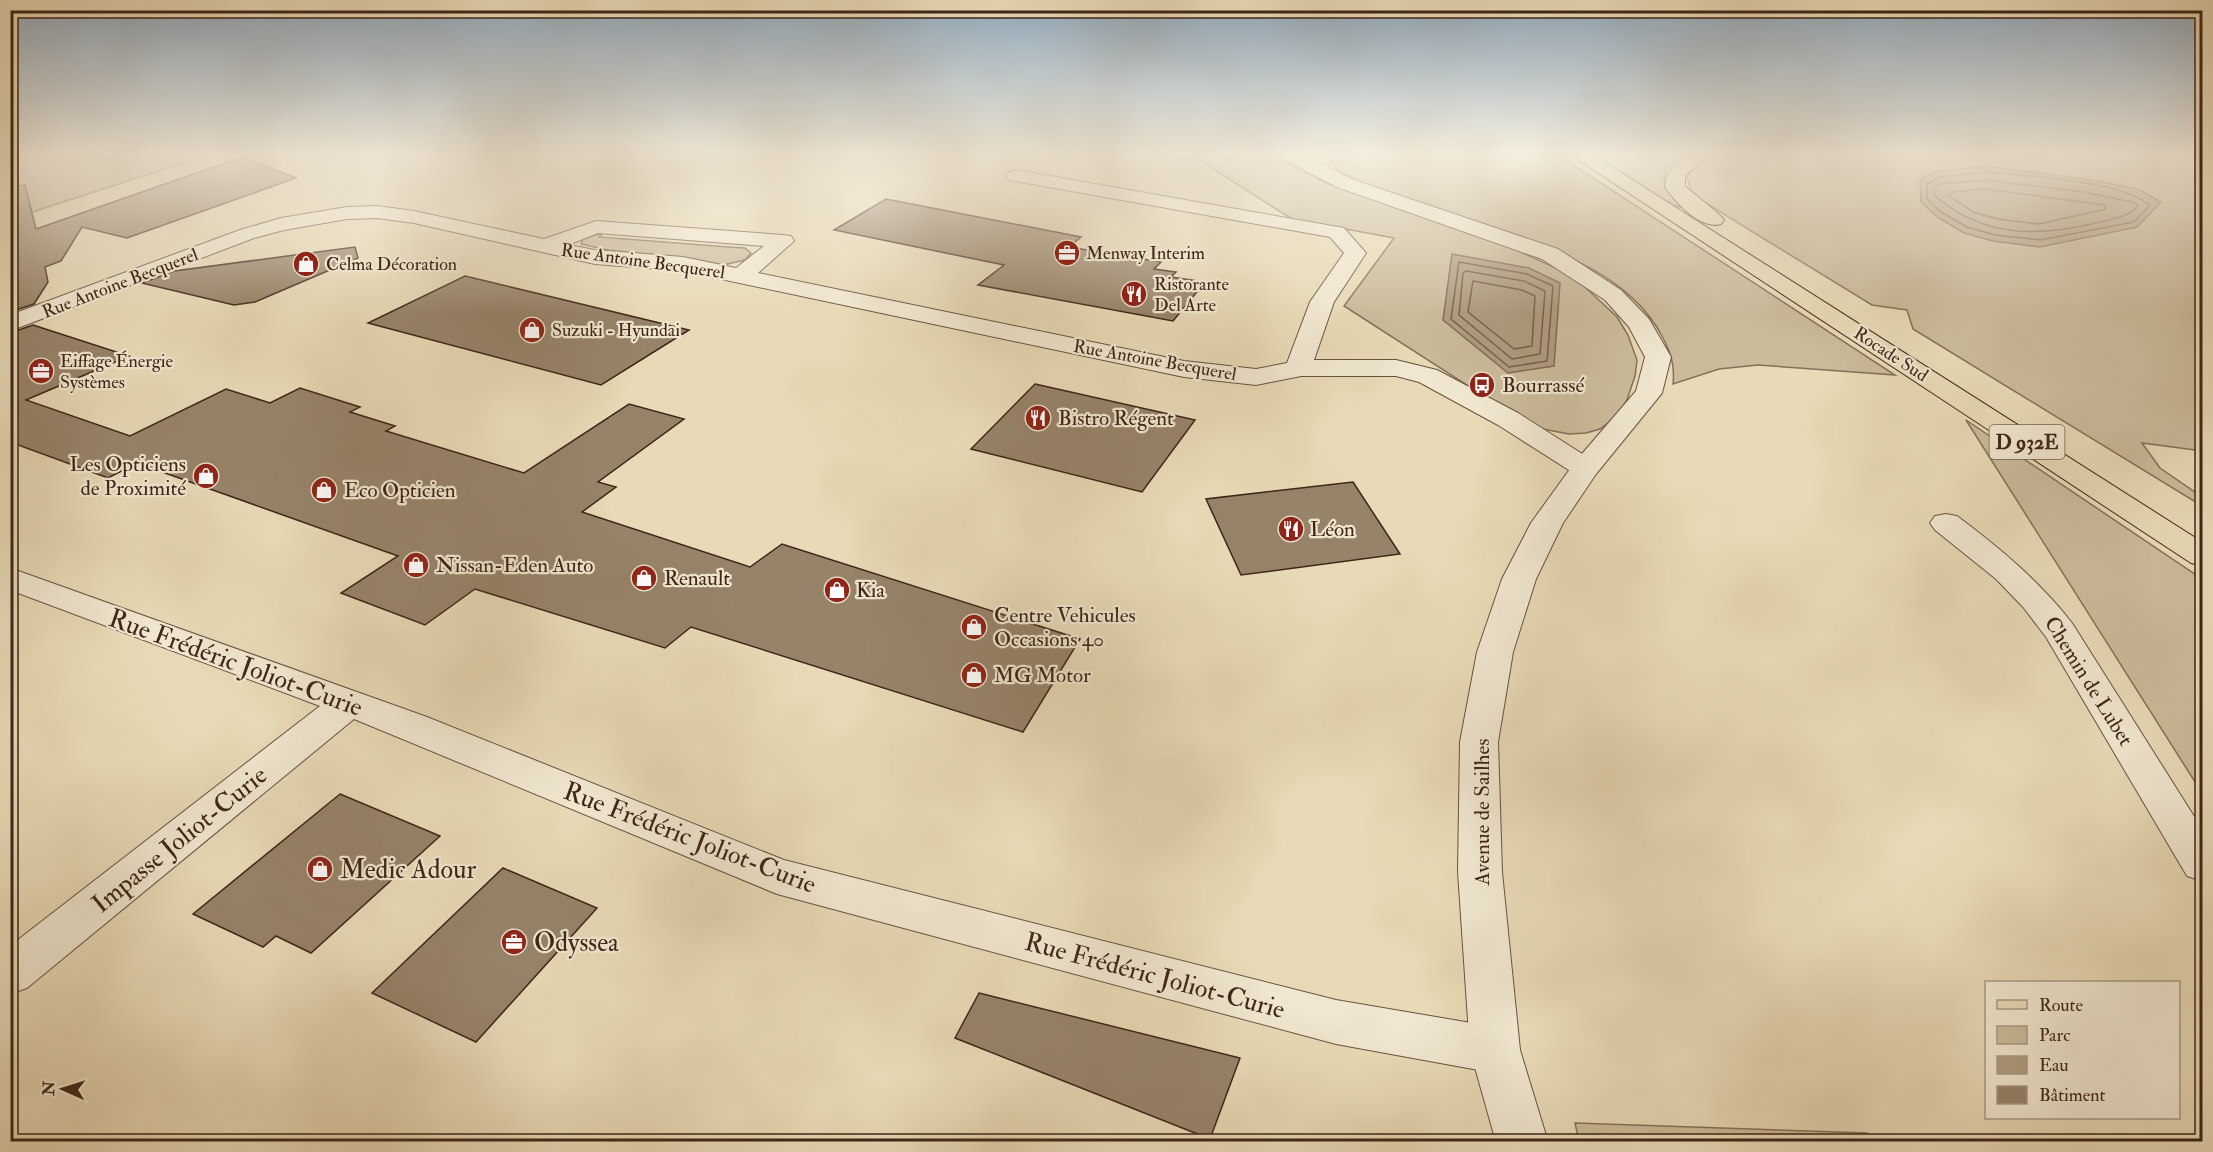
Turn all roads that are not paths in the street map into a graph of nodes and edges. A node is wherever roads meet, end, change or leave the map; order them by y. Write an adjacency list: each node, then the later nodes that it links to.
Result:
1 (1193, 207): 9 (street)
2 (1413, 207): 10 (street, Avenue de Sailhes)
3 (1661, 207): 8 (main road, Rocade Sud / D 932E)
4 (1695, 207): 8 (main road)
5 (545, 246): 6 (street, Rue Antoine Becquerel); 6 (street, Rue Antoine Becquerel); 7 (street, Rue Antoine Becquerel)
6 (740, 276): 9 (street, Rue Antoine Becquerel)
7 (10, 324)
8 (1852, 328): 12 (main road, Rocade Sud / D 932E)
9 (1298, 368): 10 (street, Rue Antoine Becquerel)
10 (1585, 468): 17 (street, Avenue de Sailhes)
11 (1946, 523): 15 (street, Chemin de Lubet)
12 (2202, 556)
13 (10, 578): 14 (street, Rue Frédéric Joliot-Curie)
14 (348, 704): 16 (street, Impasse Joliot-Curie); 17 (street, Rue Frédéric Joliot-Curie)
15 (2202, 864)
16 (10, 974)
17 (1495, 1050): 18 (street, Avenue de Sailhes)
18 (1522, 1142)

